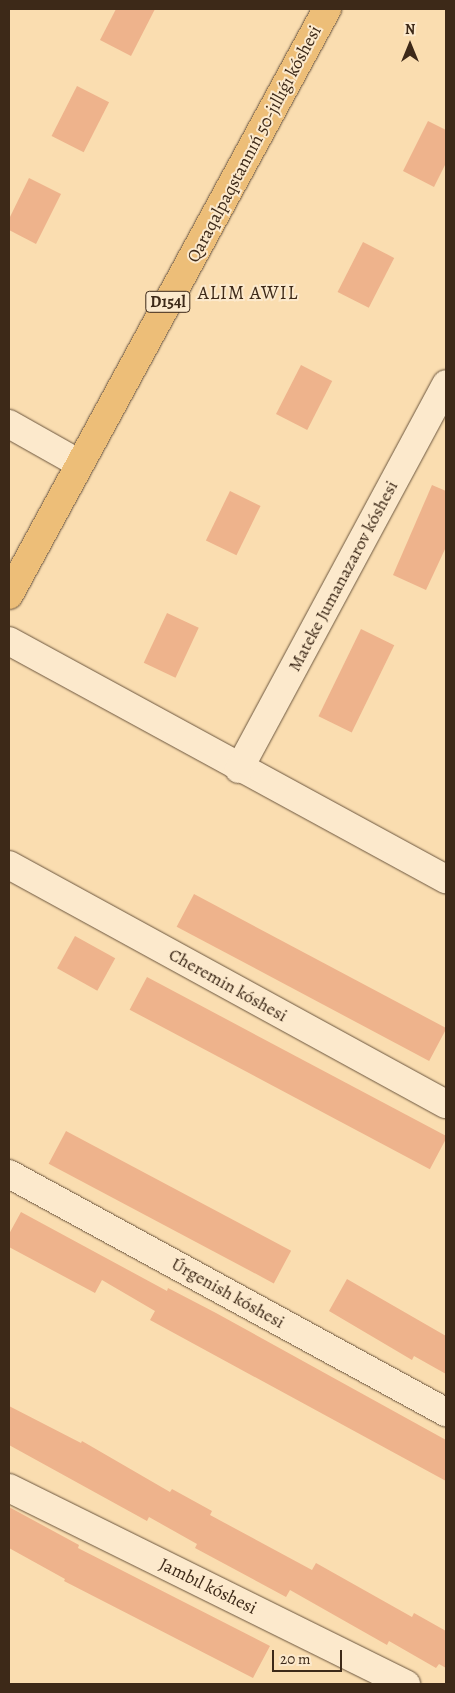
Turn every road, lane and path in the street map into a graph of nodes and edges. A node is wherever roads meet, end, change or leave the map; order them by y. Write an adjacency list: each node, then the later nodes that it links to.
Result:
1 (327, 9): 4 (main road, Qaraqalpaqstannıń 50-jıllıǵı kóshesi / D154l)
2 (446, 384): 7 (street, Mateke Jumanazarov kóshesi)
3 (9, 424): 4 (street)
4 (80, 464): 5 (main road, Qaraqalpaqstannıń 50-jıllıǵı kóshesi / D154l)
5 (9, 595)
6 (9, 641): 7 (street)
7 (239, 769): 9 (street)
8 (9, 865): 10 (street, Cheremin kóshesi)
9 (446, 879)
10 (446, 1104)
11 (9, 1174): 12 (street, Úrgenish kóshesi)
12 (446, 1412)
13 (9, 1488): 14 (street, Jambıl kóshesi)
14 (406, 1684)

